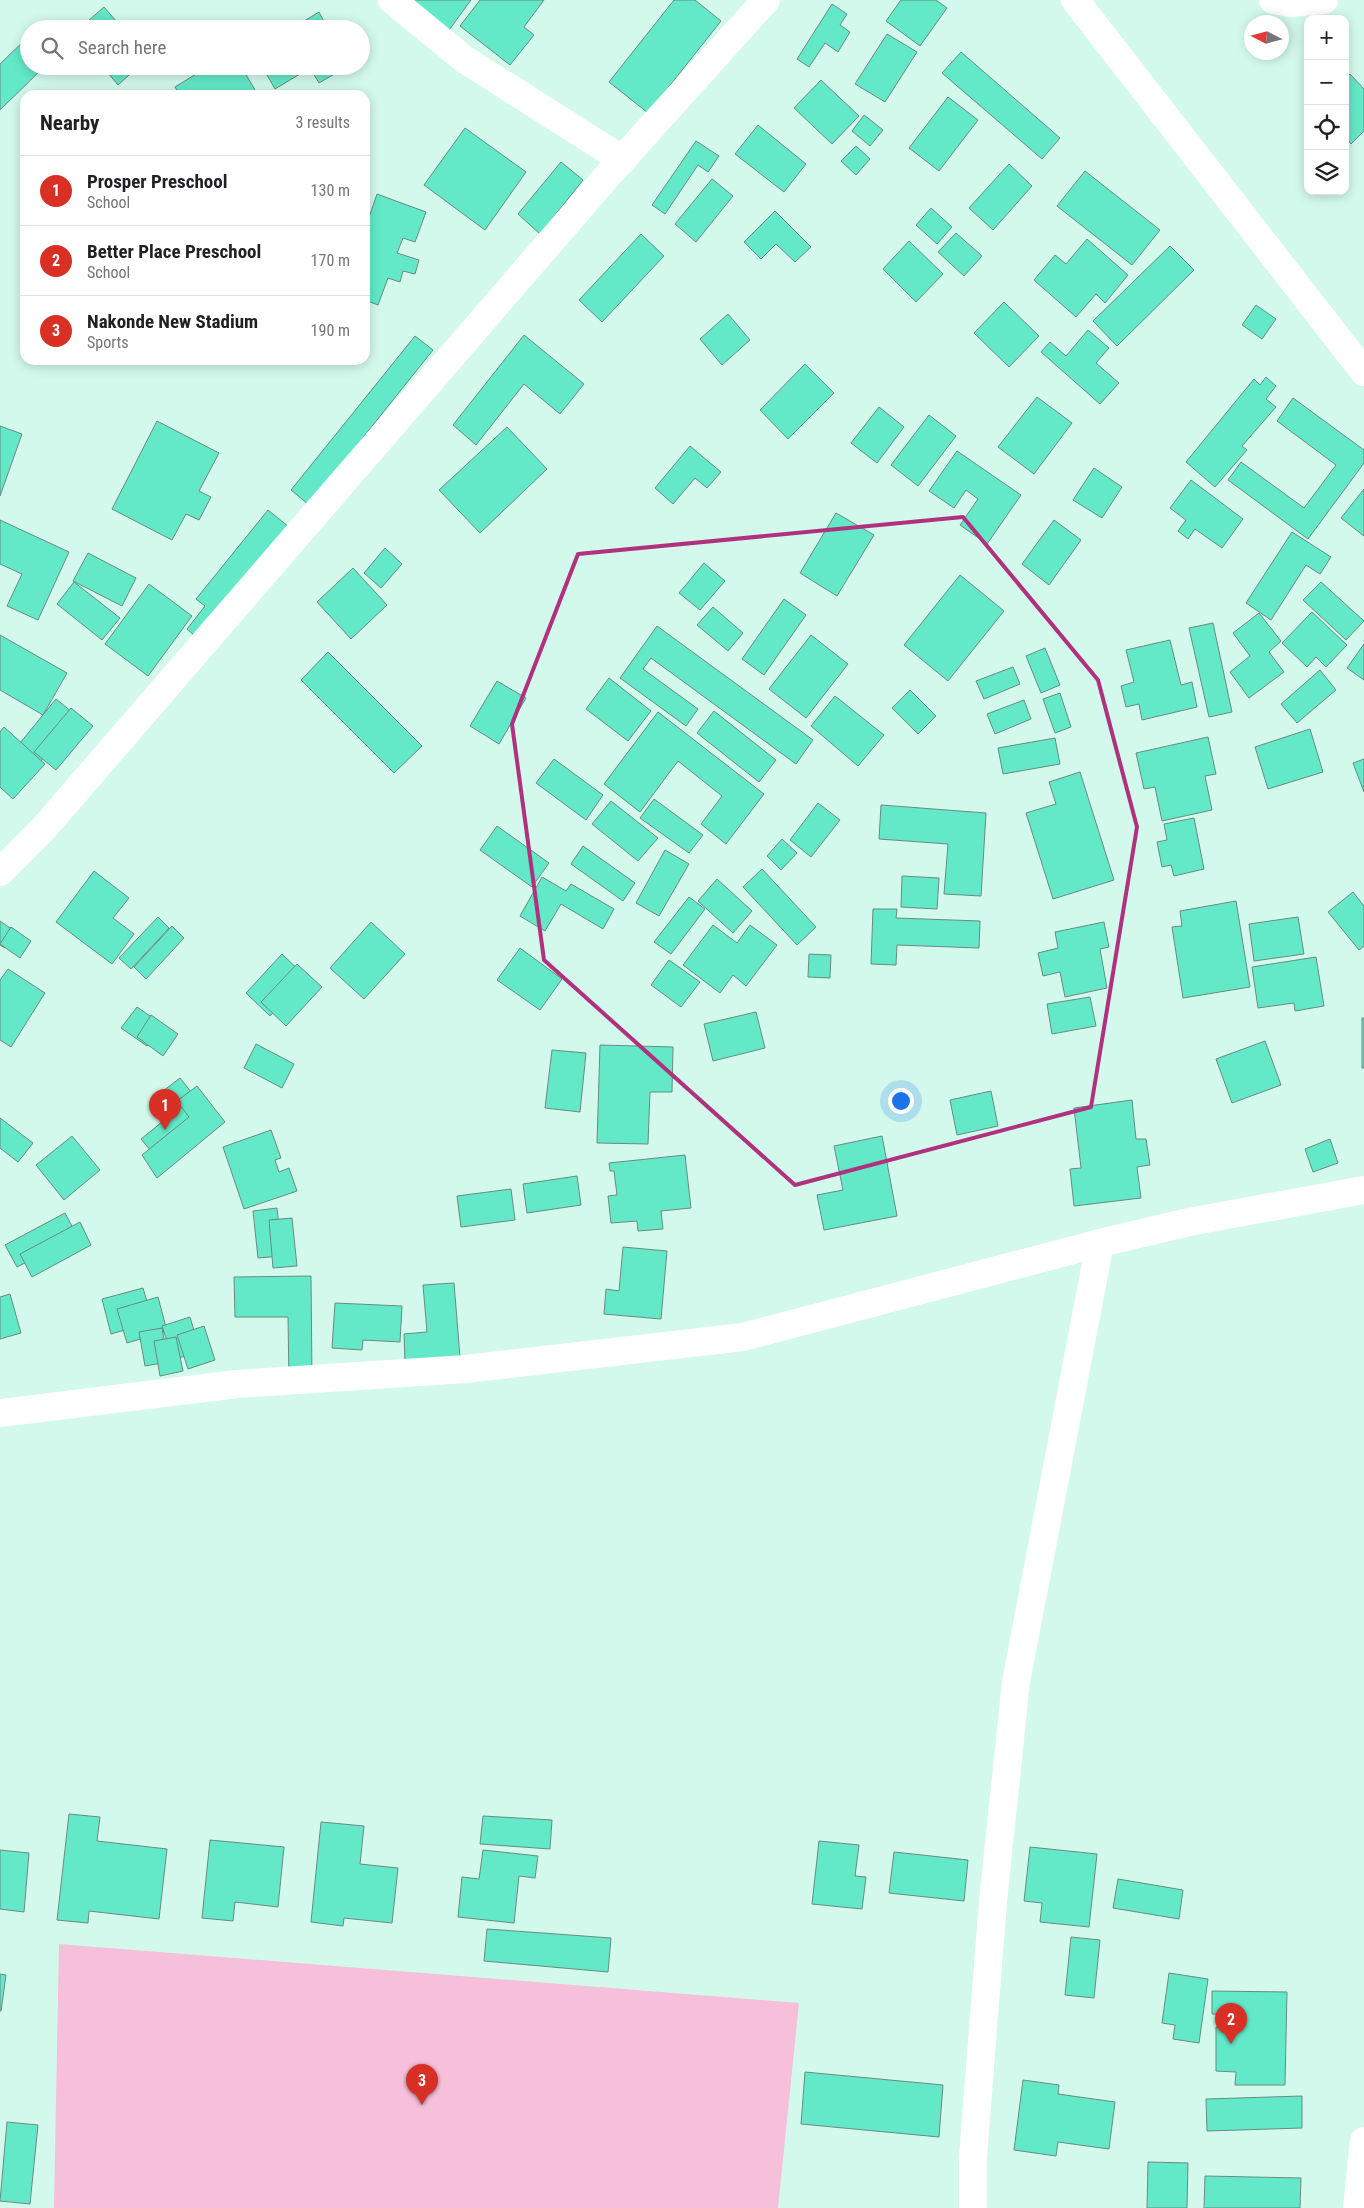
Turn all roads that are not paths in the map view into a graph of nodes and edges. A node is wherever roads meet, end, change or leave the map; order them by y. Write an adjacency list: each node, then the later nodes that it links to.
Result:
1 (392, 0): 6 (street)
2 (766, 0): 6 (street)
3 (1075, 0): 7 (street)
4 (1273, 0): 5 (street)
5 (1324, 0)
6 (622, 160): 8 (street)
7 (1364, 372)
8 (0, 872)
9 (1364, 1190): 10 (street)
10 (1100, 1243): 11 (street); 13 (street)
11 (0, 1413)
12 (1364, 2141): 14 (street)
13 (973, 2208)
14 (1357, 2208)

